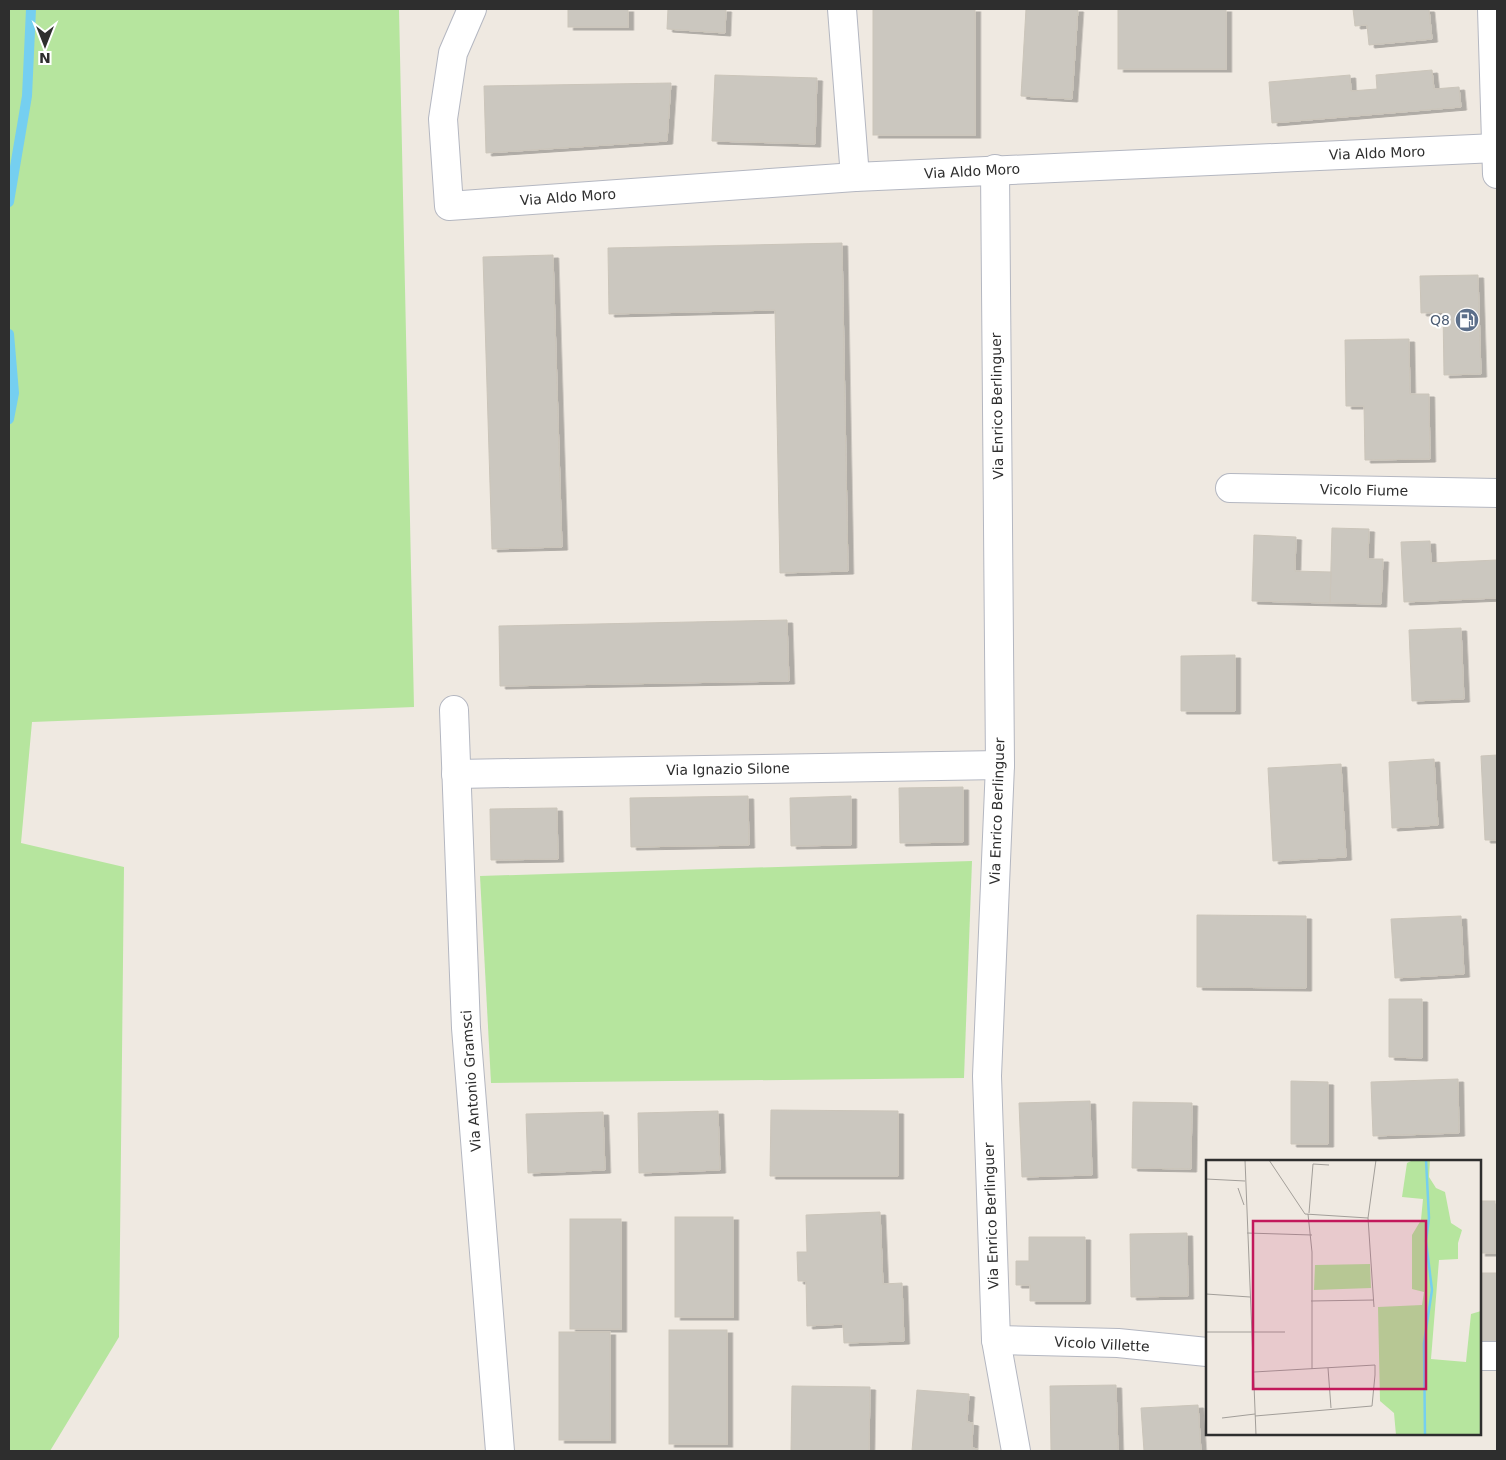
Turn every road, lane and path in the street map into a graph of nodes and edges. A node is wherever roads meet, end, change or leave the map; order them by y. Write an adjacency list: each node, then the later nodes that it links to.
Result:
1 (472, 9): 7 (street, Via Aldo Moro)
2 (842, 9): 7 (street)
3 (1492, 9): 4 (street)
4 (1496, 148): 5 (street, Via Aldo Moro); 6 (street)
5 (995, 169): 7 (street, Via Aldo Moro); 11 (street, Via Enrico Berlinguer)
6 (1497, 174)
7 (855, 177)
8 (1230, 488): 9 (street, Vicolo Fiume)
9 (1497, 493)
10 (454, 710): 12 (street, Via Antonio Gramsci)
11 (1000, 765): 12 (street, Via Ignazio Silone); 13 (street, Via Enrico Berlinguer)
12 (456, 774): 17 (street, Via Antonio Gramsci)
13 (996, 1340): 14 (street, Vicolo Villette); 18 (street, Via Enrico Berlinguer)
14 (1206, 1352)
15 (1481, 1356): 16 (street)
16 (1497, 1356)
17 (500, 1451)
18 (1016, 1451)

